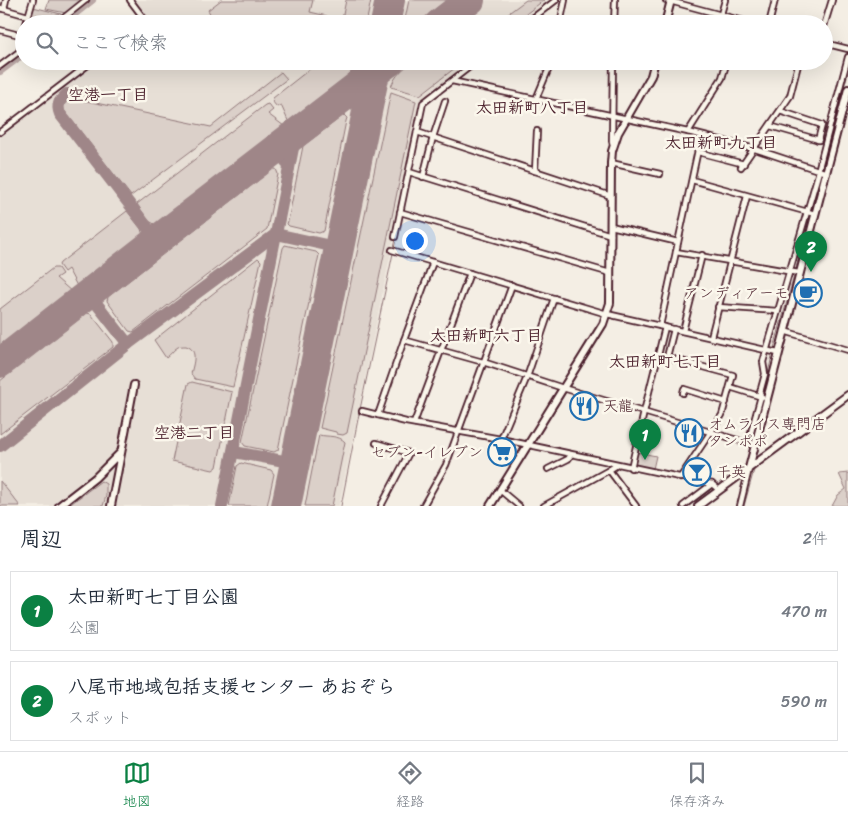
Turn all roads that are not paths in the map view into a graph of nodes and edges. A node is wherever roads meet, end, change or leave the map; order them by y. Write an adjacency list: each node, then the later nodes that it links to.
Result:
1 (6, 0): 12 (street)
2 (33, 0): 15 (street)
3 (86, 0): 16 (street)
4 (130, 0): 17 (street)
5 (556, 0): 18 (street)
6 (565, 0): 19 (street)
7 (615, 0): 20 (street)
8 (669, 0): 13 (street); 21 (street)
9 (725, 0): 13 (street)
10 (775, 0): 22 (street)
11 (832, 0): 23 (street)
12 (2, 8): 14 (street)
13 (721, 14)
14 (25, 15)
15 (28, 15)
16 (67, 15)
17 (140, 15)
18 (537, 15)
19 (562, 15)
20 (614, 15)
21 (666, 15)
22 (771, 15)
23 (827, 15)
24 (0, 30): 25 (street)
25 (15, 33)
26 (833, 45): 27 (street)
27 (848, 49)
28 (15, 54): 30 (street)
29 (848, 57): 52 (street)
30 (0, 66)
31 (81, 70): 47 (street)
32 (466, 70): 38 (street)
33 (548, 70): 40 (street)
34 (613, 70): 43 (street)
35 (652, 70): 44 (street)
36 (724, 70): 49 (street)
37 (797, 70): 42 (street)
38 (452, 81): 40 (street); 48 (street)
39 (848, 89): 59 (street)
40 (536, 99): 43 (street)
41 (445, 101): 50 (street)
42 (780, 111): 45 (street); 51 (street)
43 (612, 116): 44 (street); 53 (street)
44 (626, 120): 49 (street); 53 (street)
45 (770, 126): 51 (street); 54 (street)
46 (537, 131): 56 (street)
47 (0, 132)
48 (417, 132): 50 (street); 58 (street)
49 (688, 132): 54 (street)
50 (433, 137): 56 (street); 61 (street)
51 (818, 140): 52 (street)
52 (826, 142): 57 (street)
53 (613, 146): 55 (street)
54 (755, 148): 57 (street); 62 (street)
55 (611, 163): 60 (street); 63 (street)
56 (535, 171): 63 (street)
57 (818, 171): 59 (street); 66 (street)
58 (408, 172): 61 (street); 65 (street)
59 (826, 173): 67 (street)
60 (660, 174)
61 (423, 177): 69 (street)
62 (692, 180): 64 (street); 71 (street)
63 (611, 196): 68 (street)
64 (747, 196): 66 (street); 75 (street)
65 (400, 212): 70 (street); 79 (street)
66 (807, 212): 67 (street); 77 (street)
67 (815, 214): 80 (street)
68 (611, 226): 69 (street); 71 (street)
69 (611, 235): 79 (street)
70 (395, 237)
71 (678, 242): 73 (street)
72 (392, 250): 76 (street)
73 (676, 252): 74 (street); 86 (street)
74 (702, 255): 75 (street); 89 (street)
75 (730, 261): 77 (street); 83 (street)
76 (432, 262): 78 (street); 92 (street)
77 (789, 271): 80 (street); 84 (street)
78 (470, 273): 81 (street); 93 (street)
79 (610, 273): 85 (street)
80 (799, 273): 90 (street)
81 (512, 285): 82 (street); 97 (street)
82 (554, 298): 85 (street); 98 (street)
83 (718, 307): 84 (street); 91 (street)
84 (778, 311): 94 (street)
85 (607, 314): 86 (street); 101 (street)
86 (660, 326): 87 (street)
87 (666, 327): 88 (street); 107 (street)
88 (674, 329): 89 (street); 100 (street)
89 (683, 331): 91 (street)
90 (784, 331): 95 (street); 96 (street)
91 (711, 337): 94 (street)
92 (404, 340): 93 (street); 108 (street)
93 (441, 350): 97 (street); 109 (street)
94 (766, 350): 96 (street); 104 (street)
95 (848, 350)
96 (778, 353): 104 (street)
97 (483, 362): 98 (street); 110 (street)
98 (527, 377): 101 (street); 112 (street)
99 (134, 385): 116 (street)
100 (730, 387): 104 (street); 105 (street)
101 (562, 388): 107 (street); 115 (street)
102 (683, 392): 105 (street)
103 (848, 395): 120 (street)
104 (762, 397): 114 (street)
105 (726, 402): 111 (street)
106 (362, 411): 108 (street)
107 (644, 412): 111 (street); 119 (street)
108 (378, 415): 109 (street)
109 (414, 423): 110 (street)
110 (458, 431): 112 (street); 132 (street)
111 (711, 432): 114 (street); 125 (street)
112 (501, 440): 115 (street)
113 (376, 442): 131 (street)
114 (751, 444): 120 (street)
115 (527, 446): 117 (street); 127 (street)
116 (122, 451): 123 (street); 124 (street)
117 (571, 455): 118 (street); 121 (street)
118 (617, 465): 119 (street); 122 (street)
119 (631, 468): 125 (street)
120 (749, 468): 126 (street); 128 (street)
121 (548, 469)
122 (609, 470): 135 (street); 136 (street)
123 (101, 473): 124 (street); 129 (street)
124 (117, 476): 130 (street)
125 (680, 478): 126 (street)
126 (715, 487): 137 (street); 138 (street)
127 (500, 490): 133 (street); 134 (street)
128 (742, 505)
129 (59, 506)
130 (111, 506)
131 (381, 506)
132 (423, 506)
133 (490, 506)
134 (519, 506)
135 (544, 506)
136 (636, 506)
137 (683, 506)
138 (698, 506)

